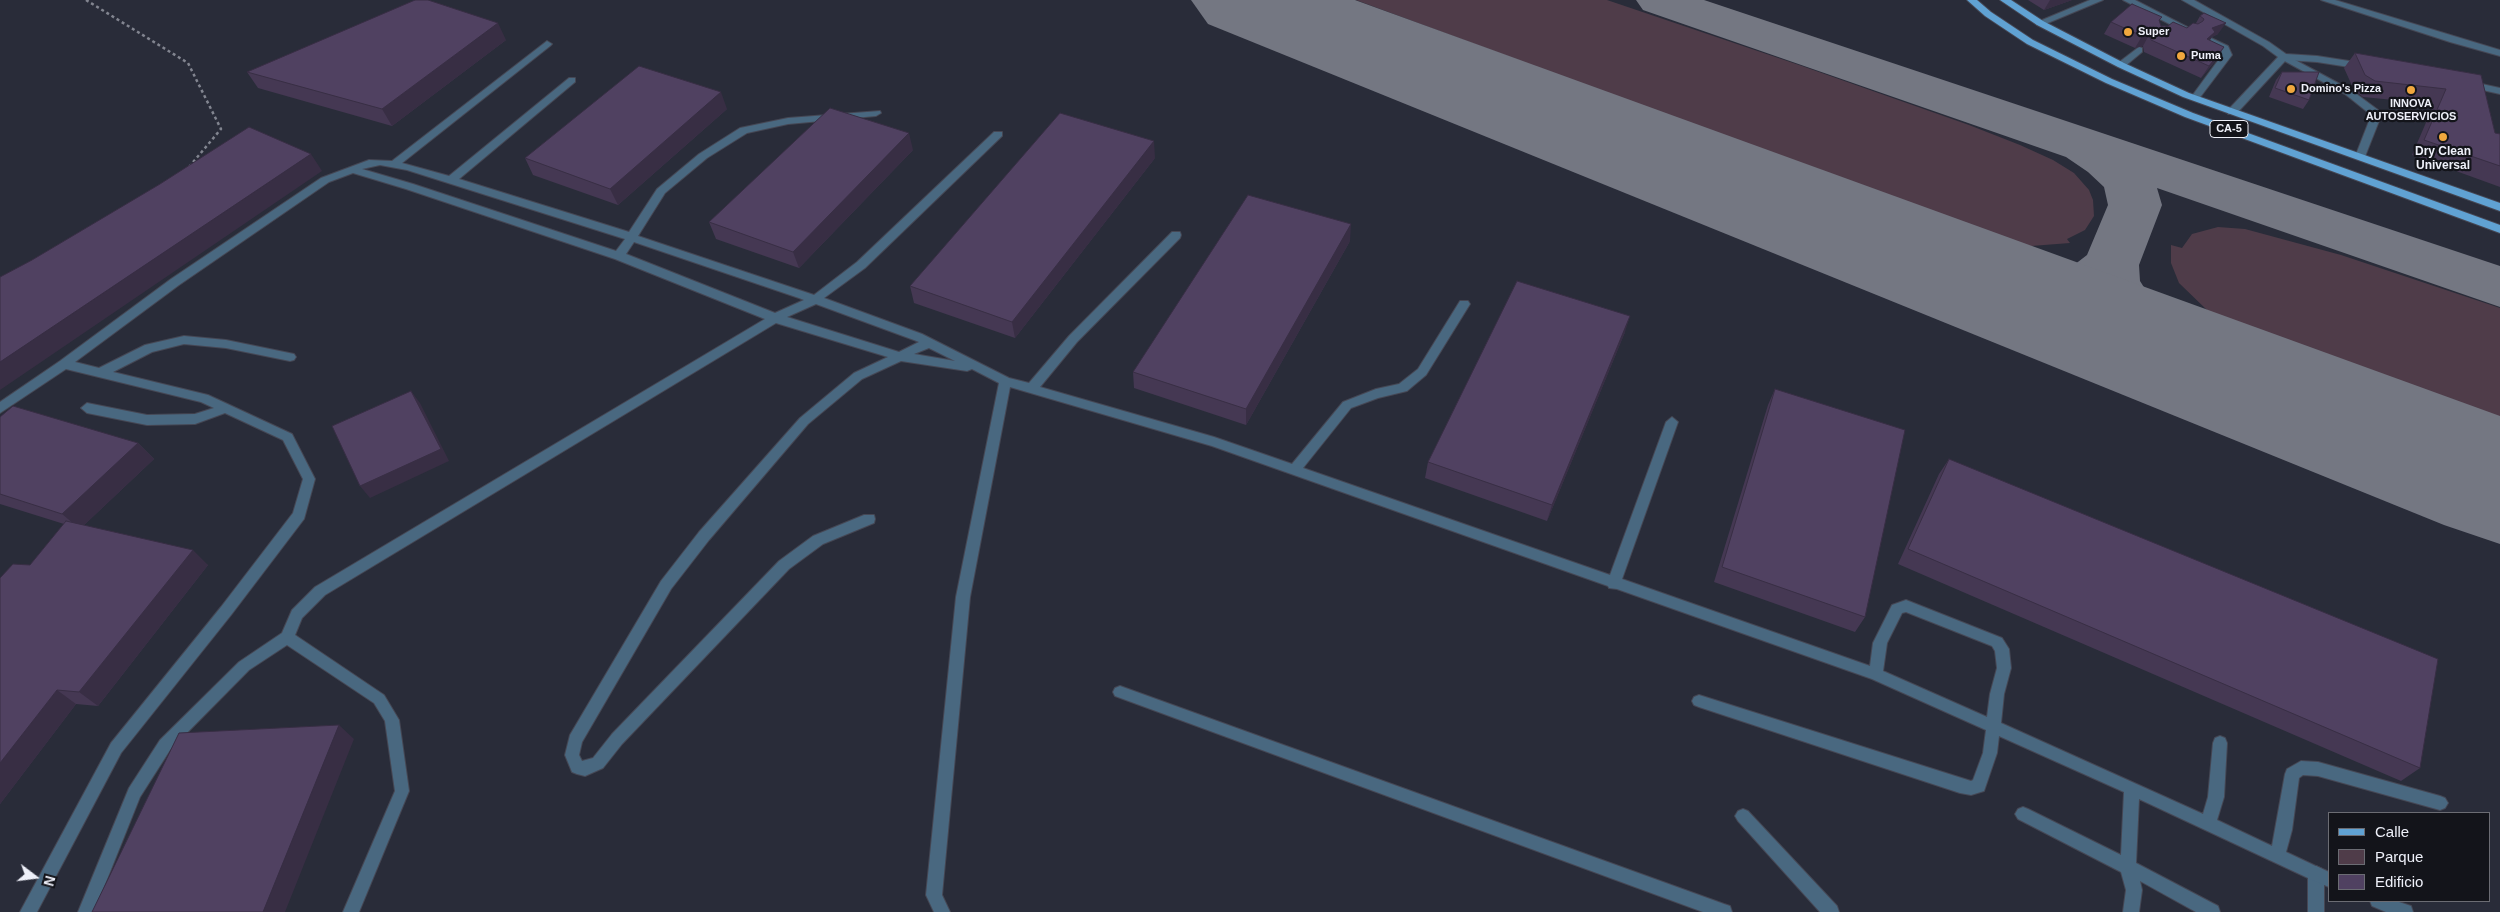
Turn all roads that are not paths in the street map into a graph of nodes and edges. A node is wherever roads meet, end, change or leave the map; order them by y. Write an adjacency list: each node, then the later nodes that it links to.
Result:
1 (1972, 0): 28 (main road, CA-5)
2 (2005, 0): 7 (main road, CA-5)
3 (2098, 0): 7 (street)
4 (2128, 0): 8 (street)
5 (2187, 0): 13 (street)
6 (2326, 0): 12 (street)
7 (2040, 24): 14 (main road, CA-5)
8 (2190, 31)
9 (2211, 41): 19 (street)
10 (547, 44): 24 (street)
11 (2139, 50): 14 (street)
12 (2500, 53)
13 (2284, 57): 15 (street); 20 (street); 23 (street)
14 (2121, 65): 19 (main road, CA-5)
15 (2374, 68)
16 (572, 80): 26 (street)
17 (2454, 81): 18 (street)
18 (2500, 91)
19 (2195, 98): 20 (main road, CA-5)
20 (2232, 112): 23 (main road, CA-5)
21 (876, 113): 30 (street)
22 (998, 134): 32 (street)
23 (2360, 157): 27 (main road, CA-5)
24 (394, 164): 25 (street); 26 (street)
25 (352, 168): 31 (street); 38 (street)
26 (451, 180): 30 (street)
27 (2500, 207)
28 (2500, 229)
29 (1176, 235): 42 (street)
30 (630, 236): 31 (street); 32 (street)
31 (619, 256): 34 (street)
32 (814, 300): 34 (street); 35 (street)
33 (1464, 304): 47 (street)
34 (775, 318): 37 (street); 50 (street)
35 (928, 343): 37 (street); 39 (street)
36 (290, 357): 40 (street)
37 (903, 357): 39 (street); 48 (street)
38 (64, 364): 40 (street); 43 (street)
39 (979, 369): 41 (street)
40 (100, 373): 45 (street)
41 (1005, 381): 42 (street); 68 (street)
42 (1030, 388): 47 (street)
43 (0, 408)
44 (87, 408): 45 (street)
45 (226, 408): 65 (street)
46 (1672, 422): 49 (street)
47 (1295, 470): 49 (street)
48 (869, 519)
49 (1614, 584): 51 (street)
50 (287, 637): 66 (street); 67 (street)
51 (1876, 674): 54 (street); 54 (street)
52 (1120, 692): 69 (street)
53 (1699, 701): 54 (street)
54 (1993, 726): 56 (street)
55 (2220, 743): 60 (street)
56 (2132, 788): 60 (street); 62 (street)
57 (2440, 803): 61 (street)
58 (2023, 814): 62 (street)
59 (1743, 816): 70 (street)
60 (2208, 824): 61 (street)
61 (2277, 856): 63 (street)
62 (2128, 867): 71 (street); 72 (street)
63 (2322, 877): 73 (street)
64 (2380, 902): 74 (street)
65 (28, 912)
66 (86, 912)
67 (351, 912)
68 (942, 912)
69 (1724, 912)
70 (1832, 912)
71 (2132, 912)
72 (2212, 912)
73 (2316, 912)
74 (2405, 912)

